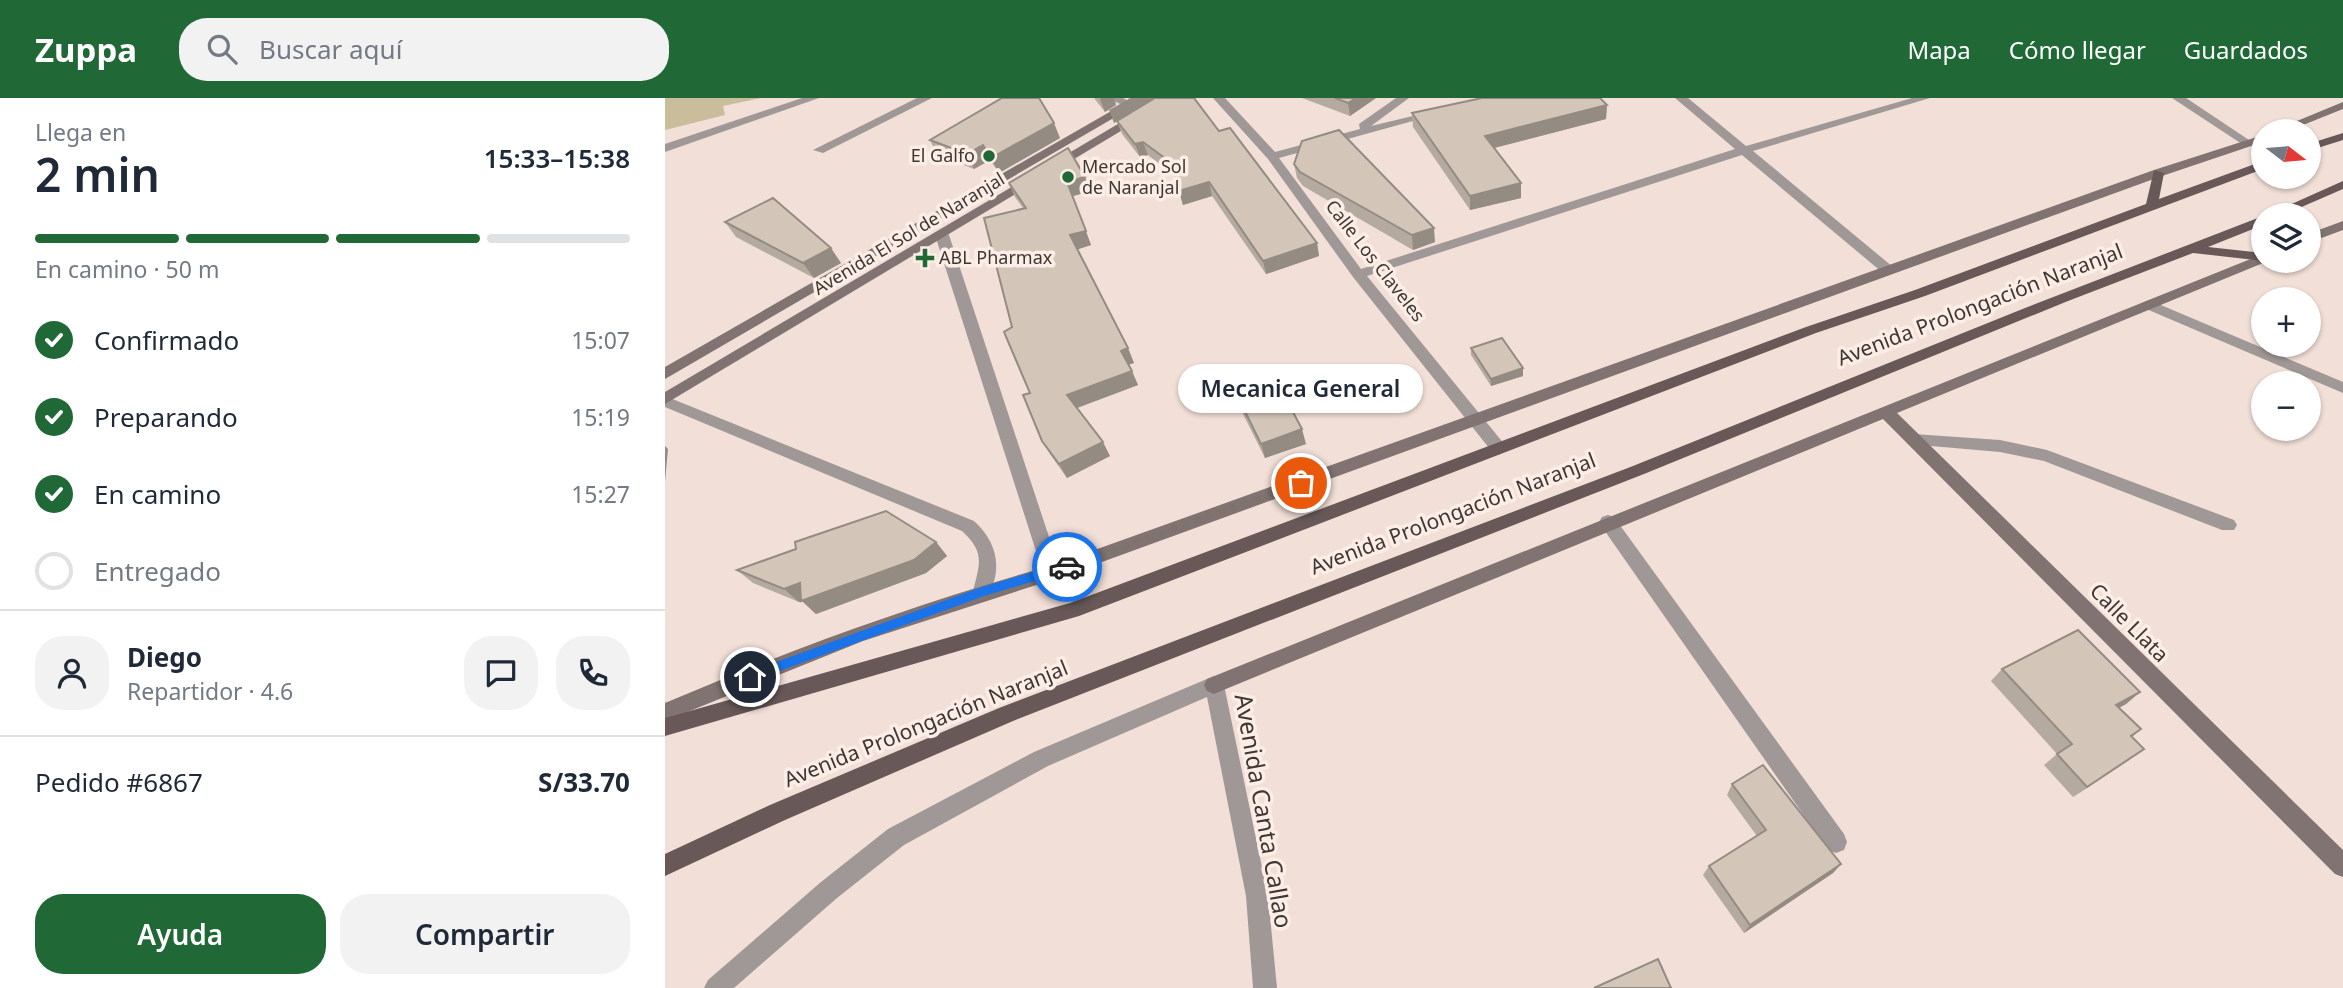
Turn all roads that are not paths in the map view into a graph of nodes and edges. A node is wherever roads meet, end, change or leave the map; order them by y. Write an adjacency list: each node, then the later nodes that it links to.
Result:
1 (813, 98): 19 (street)
2 (926, 98): 20 (street)
3 (1114, 98): 10 (street)
4 (1170, 98): 31 (street, Avenida El Sol de Naranjal)
5 (1219, 98): 22 (street, Calle Los Claveles)
6 (1403, 98): 14 (street)
7 (1681, 98): 21 (street)
8 (2178, 98): 16 (street)
9 (1913, 99): 21 (street)
10 (1136, 102): 38 (street, Avenida El Sol de Naranjal)
11 (2343, 105): 13 (street)
12 (1451, 108): 14 (street)
13 (2309, 119)
14 (1351, 134): 22 (street)
15 (2343, 136): 18 (main road)
16 (2251, 138)
17 (2251, 143): 24 (street)
18 (2321, 144)
19 (665, 148)
20 (819, 150)
21 (1745, 150): 35 (street); 36 (street)
22 (1272, 156): 36 (street, Calle Los Claveles)
23 (2251, 169): 27 (main road, Avenida Prolongación Naranjal)
24 (2158, 173): 27 (main road); 35 (street)
25 (2343, 185): 26 (main road)
26 (2301, 203)
27 (2152, 206): 44 (main road, Avenida Prolongación Naranjal)
28 (2251, 225): 32 (main road, Avenida Prolongación Naranjal)
29 (2343, 225): 30 (street)
30 (2321, 234)
31 (942, 235): 40 (street, Avenida El Sol de Naranjal); 47 (street)
32 (2193, 250): 33 (main road); 53 (main road, Avenida Prolongación Naranjal)
33 (2251, 256)
34 (2251, 262): 37 (street)
35 (1888, 270): 42 (street)
36 (1359, 274): 42 (street, Calle Los Claveles)
37 (2149, 305): 39 (street); 41 (street)
38 (665, 374)
39 (2343, 388)
40 (665, 400): 48 (street)
41 (1885, 411): 43 (street, Calle Llata); 45 (street)
42 (1475, 420): 44 (street, Calle Los Claveles); 47 (street)
43 (1914, 440): 46 (street); 54 (street, Calle Llata)
44 (1499, 449): 51 (main road, Avenida Prolongación Naranjal)
45 (1608, 522): 49 (street); 52 (street)
46 (2228, 525)
47 (1052, 573): 48 (street)
48 (982, 592): 50 (street)
49 (1214, 685): 55 (street, Avenida Canta Callao); 56 (street, Avenida Canta Callao)
50 (665, 712)
51 (665, 727)
52 (1836, 842)
53 (665, 865)
54 (2343, 866)
55 (716, 988)
56 (1265, 988)

